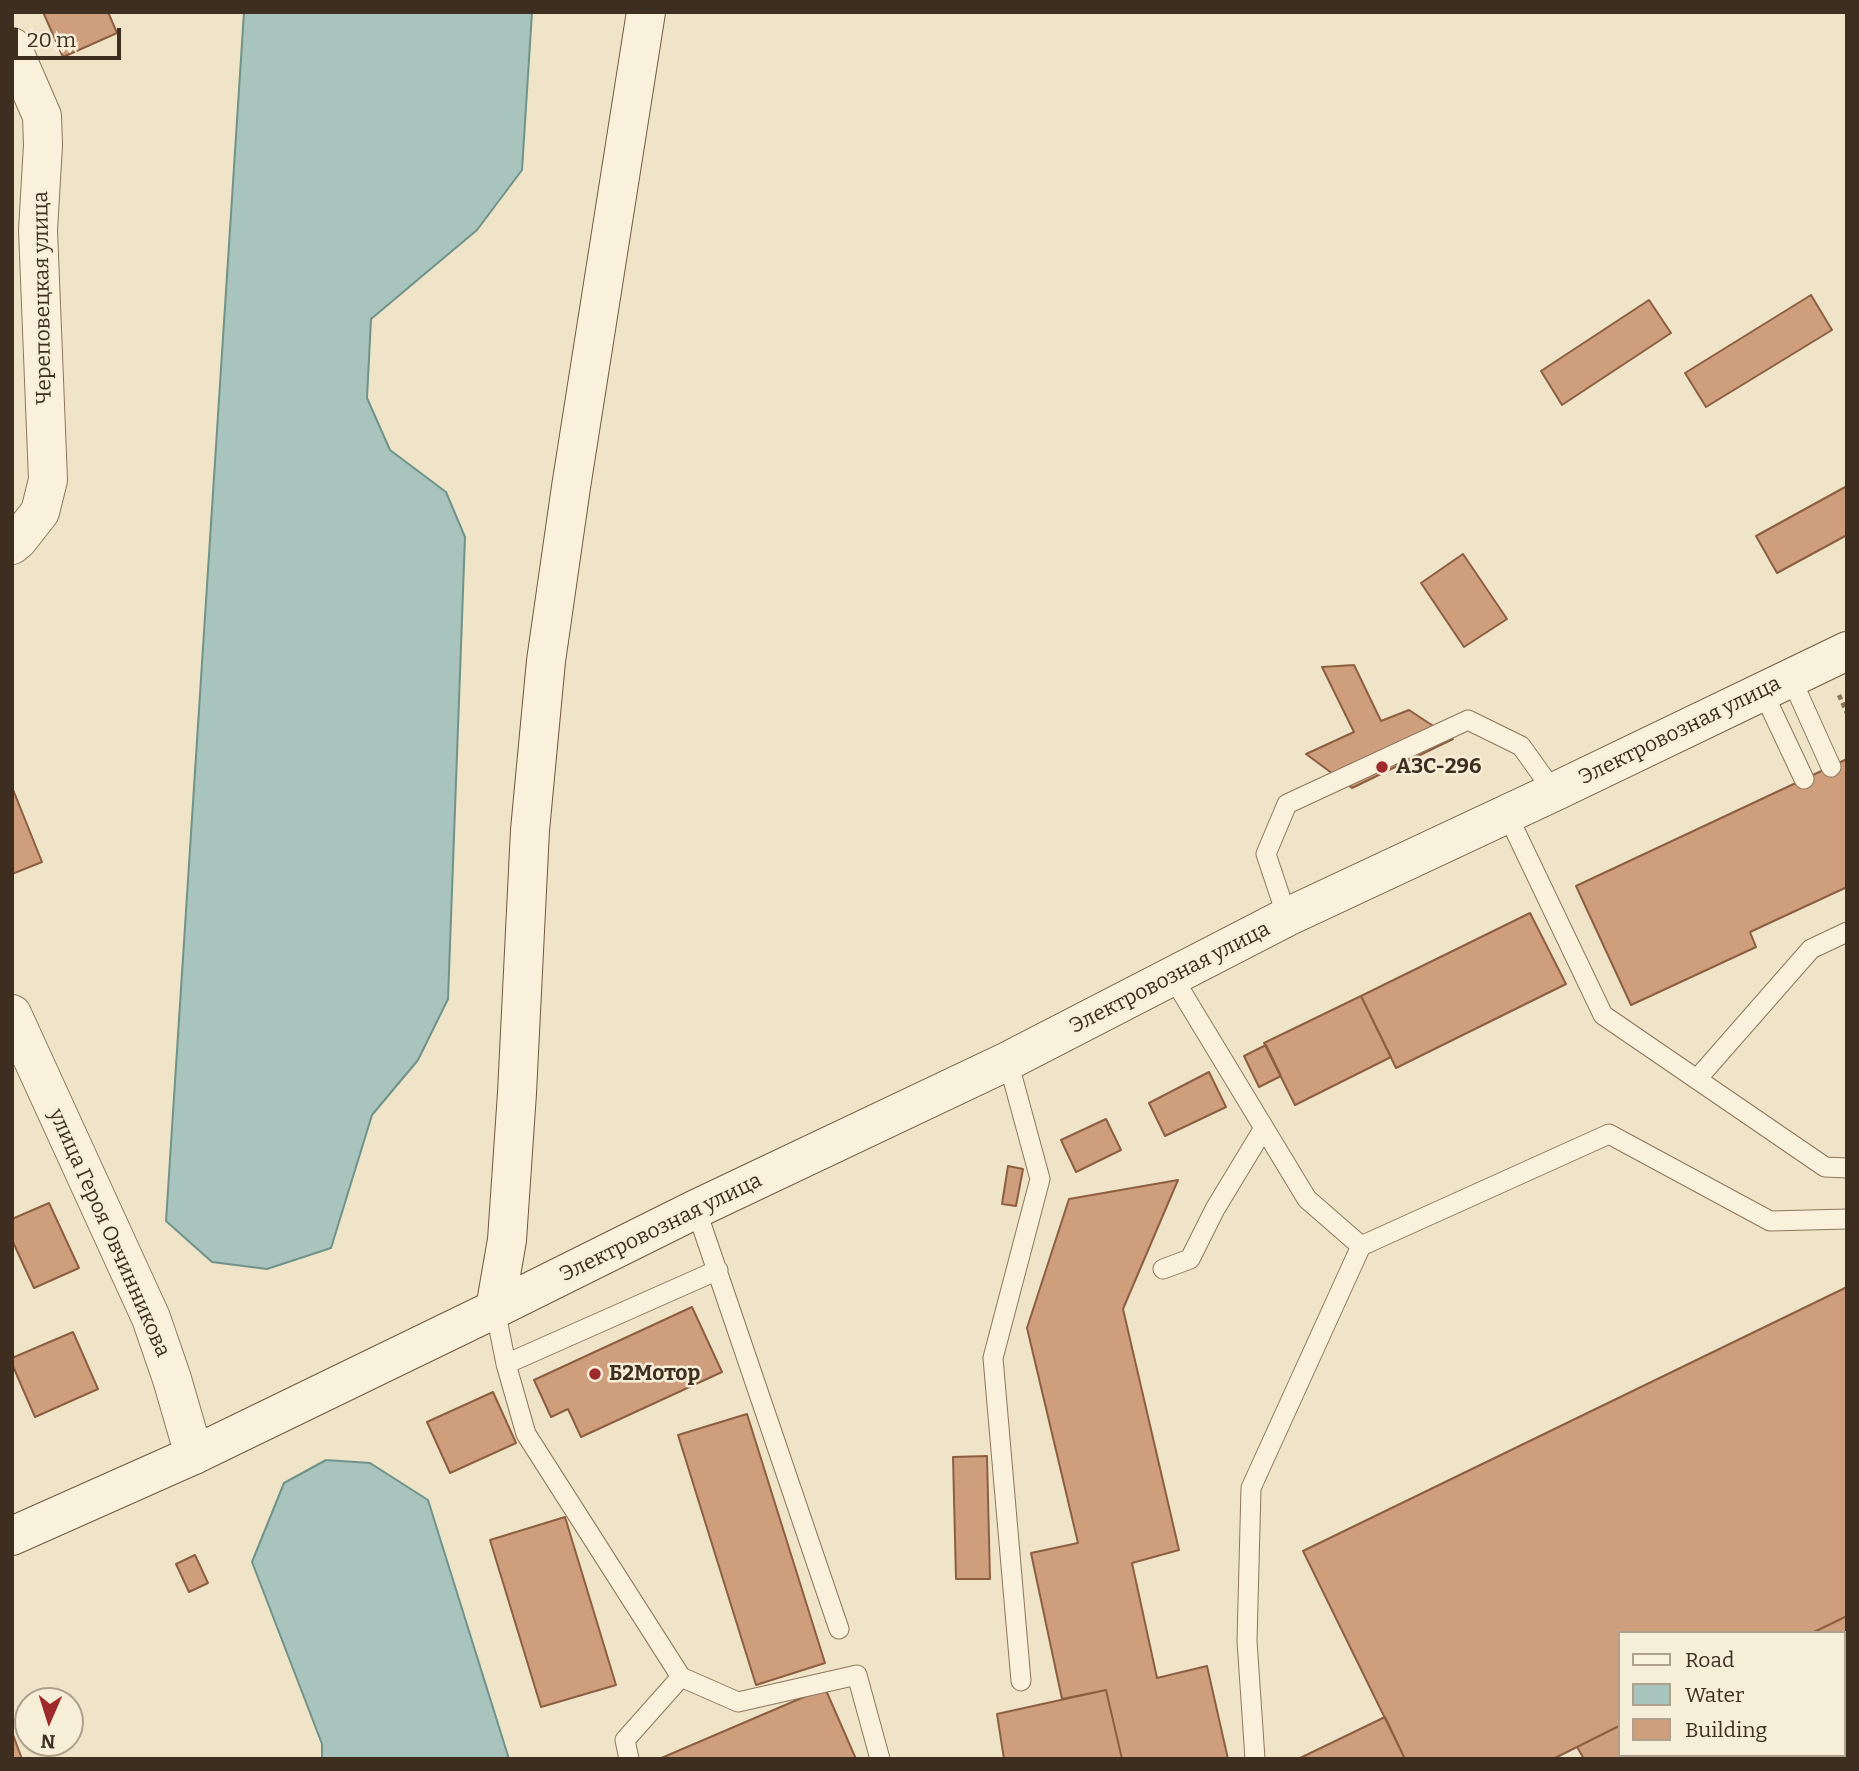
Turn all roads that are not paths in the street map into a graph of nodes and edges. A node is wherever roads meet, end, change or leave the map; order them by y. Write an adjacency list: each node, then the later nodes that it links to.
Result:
1 (646, 12): 23 (street)
2 (12, 47): 3 (street, Череповецкая улица)
3 (12, 545)
4 (1847, 652): 5 (street, Электровозная улица)
5 (1777, 685): 6 (lane); 7 (lane); 8 (street, Электровозная улица)
6 (1831, 767)
7 (1804, 779)
8 (1554, 792): 9 (street, Электровозная улица); 10 (lane)
9 (1507, 814): 10 (street, Электровозная улица); 15 (lane)
10 (1287, 917): 12 (street, Электровозная улица)
11 (1847, 932): 15 (lane)
12 (1172, 976): 14 (street, Электровозная улица); 16 (lane)
13 (12, 1014): 25 (street, улица Героя Овчинникова)
14 (1008, 1061): 18 (street, Электровозная улица); 29 (lane)
15 (1697, 1079): 17 (lane)
16 (1264, 1128): 20 (lane); 21 (lane)
17 (1847, 1168)
18 (696, 1209): 22 (lane); 23 (street, Электровозная улица)
19 (1847, 1219): 20 (lane)
20 (1361, 1246): 32 (lane)
21 (1164, 1269)
22 (718, 1270): 24 (lane); 27 (lane)
23 (495, 1310): 24 (lane); 25 (street, Электровозная улица)
24 (506, 1364): 28 (lane)
25 (194, 1455): 26 (street, Электровозная улица)
26 (12, 1536)
27 (839, 1629)
28 (681, 1677): 30 (lane); 31 (lane)
29 (1021, 1681)
30 (629, 1759)
31 (880, 1759)
32 (1255, 1759)

